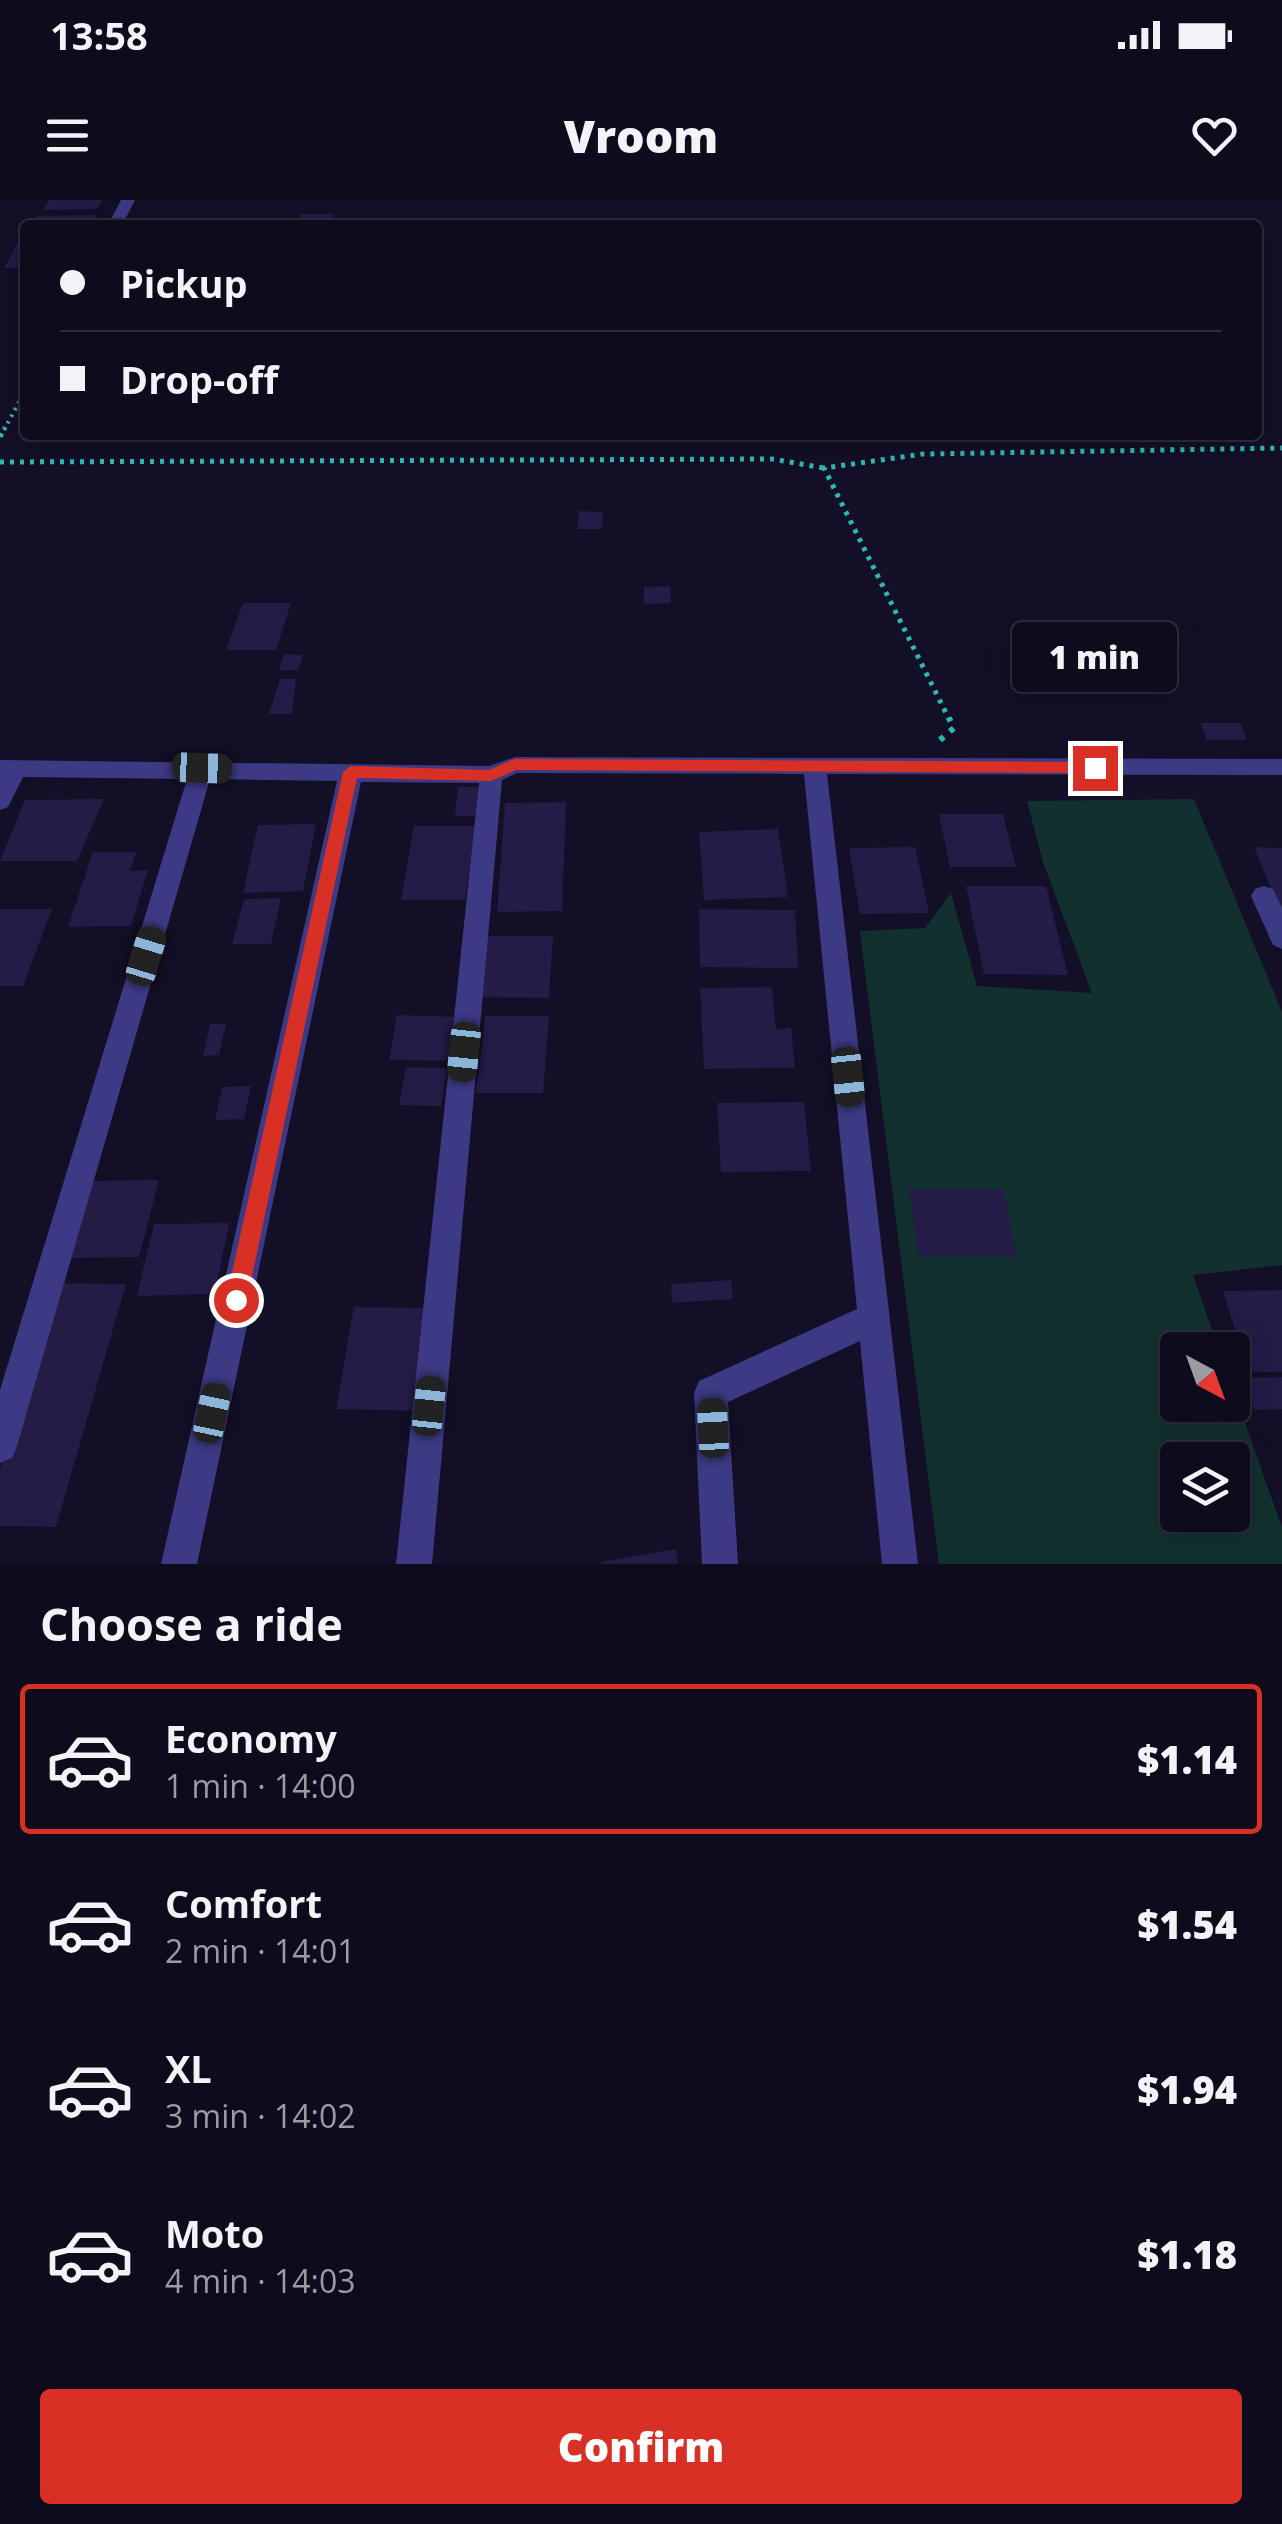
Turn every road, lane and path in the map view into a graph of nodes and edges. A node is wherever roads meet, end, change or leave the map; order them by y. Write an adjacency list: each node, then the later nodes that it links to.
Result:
1 (20, 400): 2 (path)
2 (0, 437)
3 (1282, 448): 5 (path)
4 (0, 462): 5 (path)
5 (824, 468): 9 (path)
6 (815, 767): 9 (street); 12 (street); 16 (street)
7 (7, 768): 8 (street); 13 (street)
8 (202, 768): 11 (street); 17 (street)
9 (909, 768): 10 (street)
10 (1282, 768)
11 (351, 772): 12 (street); 18 (street)
12 (491, 775): 19 (street)
13 (0, 802)
14 (1264, 896): 15 (street)
15 (1282, 938)
16 (874, 1318): 20 (street); 21 (street)
17 (0, 1446)
18 (180, 1564)
19 (414, 1564)
20 (720, 1564)
21 (900, 1564)

